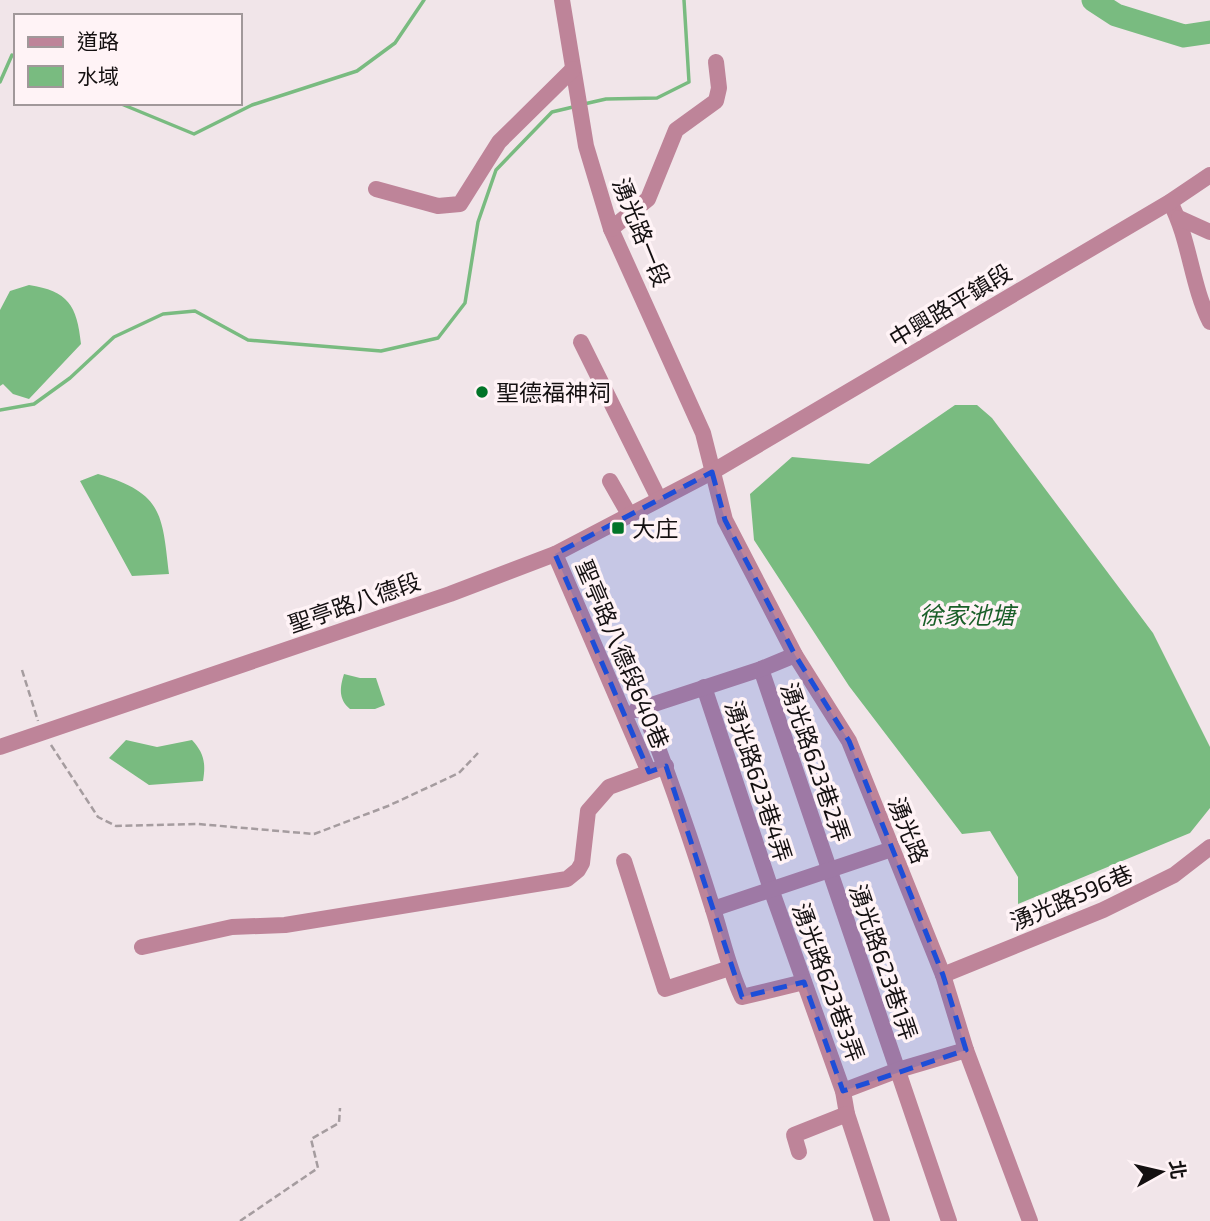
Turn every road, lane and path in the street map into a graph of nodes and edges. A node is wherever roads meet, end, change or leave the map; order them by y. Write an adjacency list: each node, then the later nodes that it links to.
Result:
1 (562, 0): 3 (street, 湧光路一段)
2 (716, 62): 8 (street)
3 (573, 69): 5 (street); 8 (street, 湧光路一段)
4 (1210, 175): 6 (street, 中興路平鎮段)
5 (376, 188)
6 (1170, 202): 7 (street); 12 (street, 中興路平鎮段)
7 (1179, 218): 9 (street); 10 (street)
8 (611, 229): 12 (street, 湧光路一段)
9 (1210, 232)
10 (1210, 322)
11 (581, 342): 14 (street)
12 (712, 472): 14 (street, 聖亭路八德段); 17 (street, 湧光路)
13 (610, 481): 15 (street)
14 (659, 499): 15 (street, 聖亭路八德段)
15 (630, 516): 16 (street, 聖亭路八德段)
16 (555, 554): 22 (street, 聖亭路八德段640巷); 23 (street, 聖亭路八德段)
17 (795, 655): 18 (street); 29 (street, 湧光路)
18 (761, 669): 20 (street); 31 (street, 湧光路623巷2弄)
19 (22, 670): 23 (path)
20 (704, 687): 21 (street); 32 (street, 湧光路623巷4弄)
21 (643, 708): 22 (street); 26 (street)
22 (623, 715): 27 (street, 聖亭路八德段640巷)
23 (42, 732): 24 (street, 聖亭路八德段); 25 (path)
24 (0, 747)
25 (478, 753)
26 (666, 766): 27 (street); 33 (street)
27 (649, 772): 34 (street)
28 (1210, 847): 36 (street, 湧光路596巷)
29 (892, 849): 31 (street); 36 (street, 湧光路)
30 (624, 861): 35 (street)
31 (828, 870): 32 (street); 39 (street, 湧光路623巷1弄)
32 (771, 889): 33 (street); 37 (street, 湧光路623巷3弄)
33 (713, 909): 35 (street)
34 (142, 947)
35 (730, 968): 37 (street)
36 (943, 975): 38 (street, 湧光路)
37 (804, 982): 40 (street, 湧光路623巷3弄)
38 (966, 1050): 39 (street); 47 (street, 湧光路)
39 (898, 1070): 40 (street); 46 (street, 湧光路623巷1弄)
40 (843, 1091): 42 (street, 湧光路623巷3弄)
41 (340, 1108): 44 (path)
42 (847, 1114): 43 (street); 45 (street, 湧光路623巷3弄)
43 (799, 1152)
44 (240, 1221)
45 (881, 1221)
46 (949, 1221)
47 (1030, 1221)

